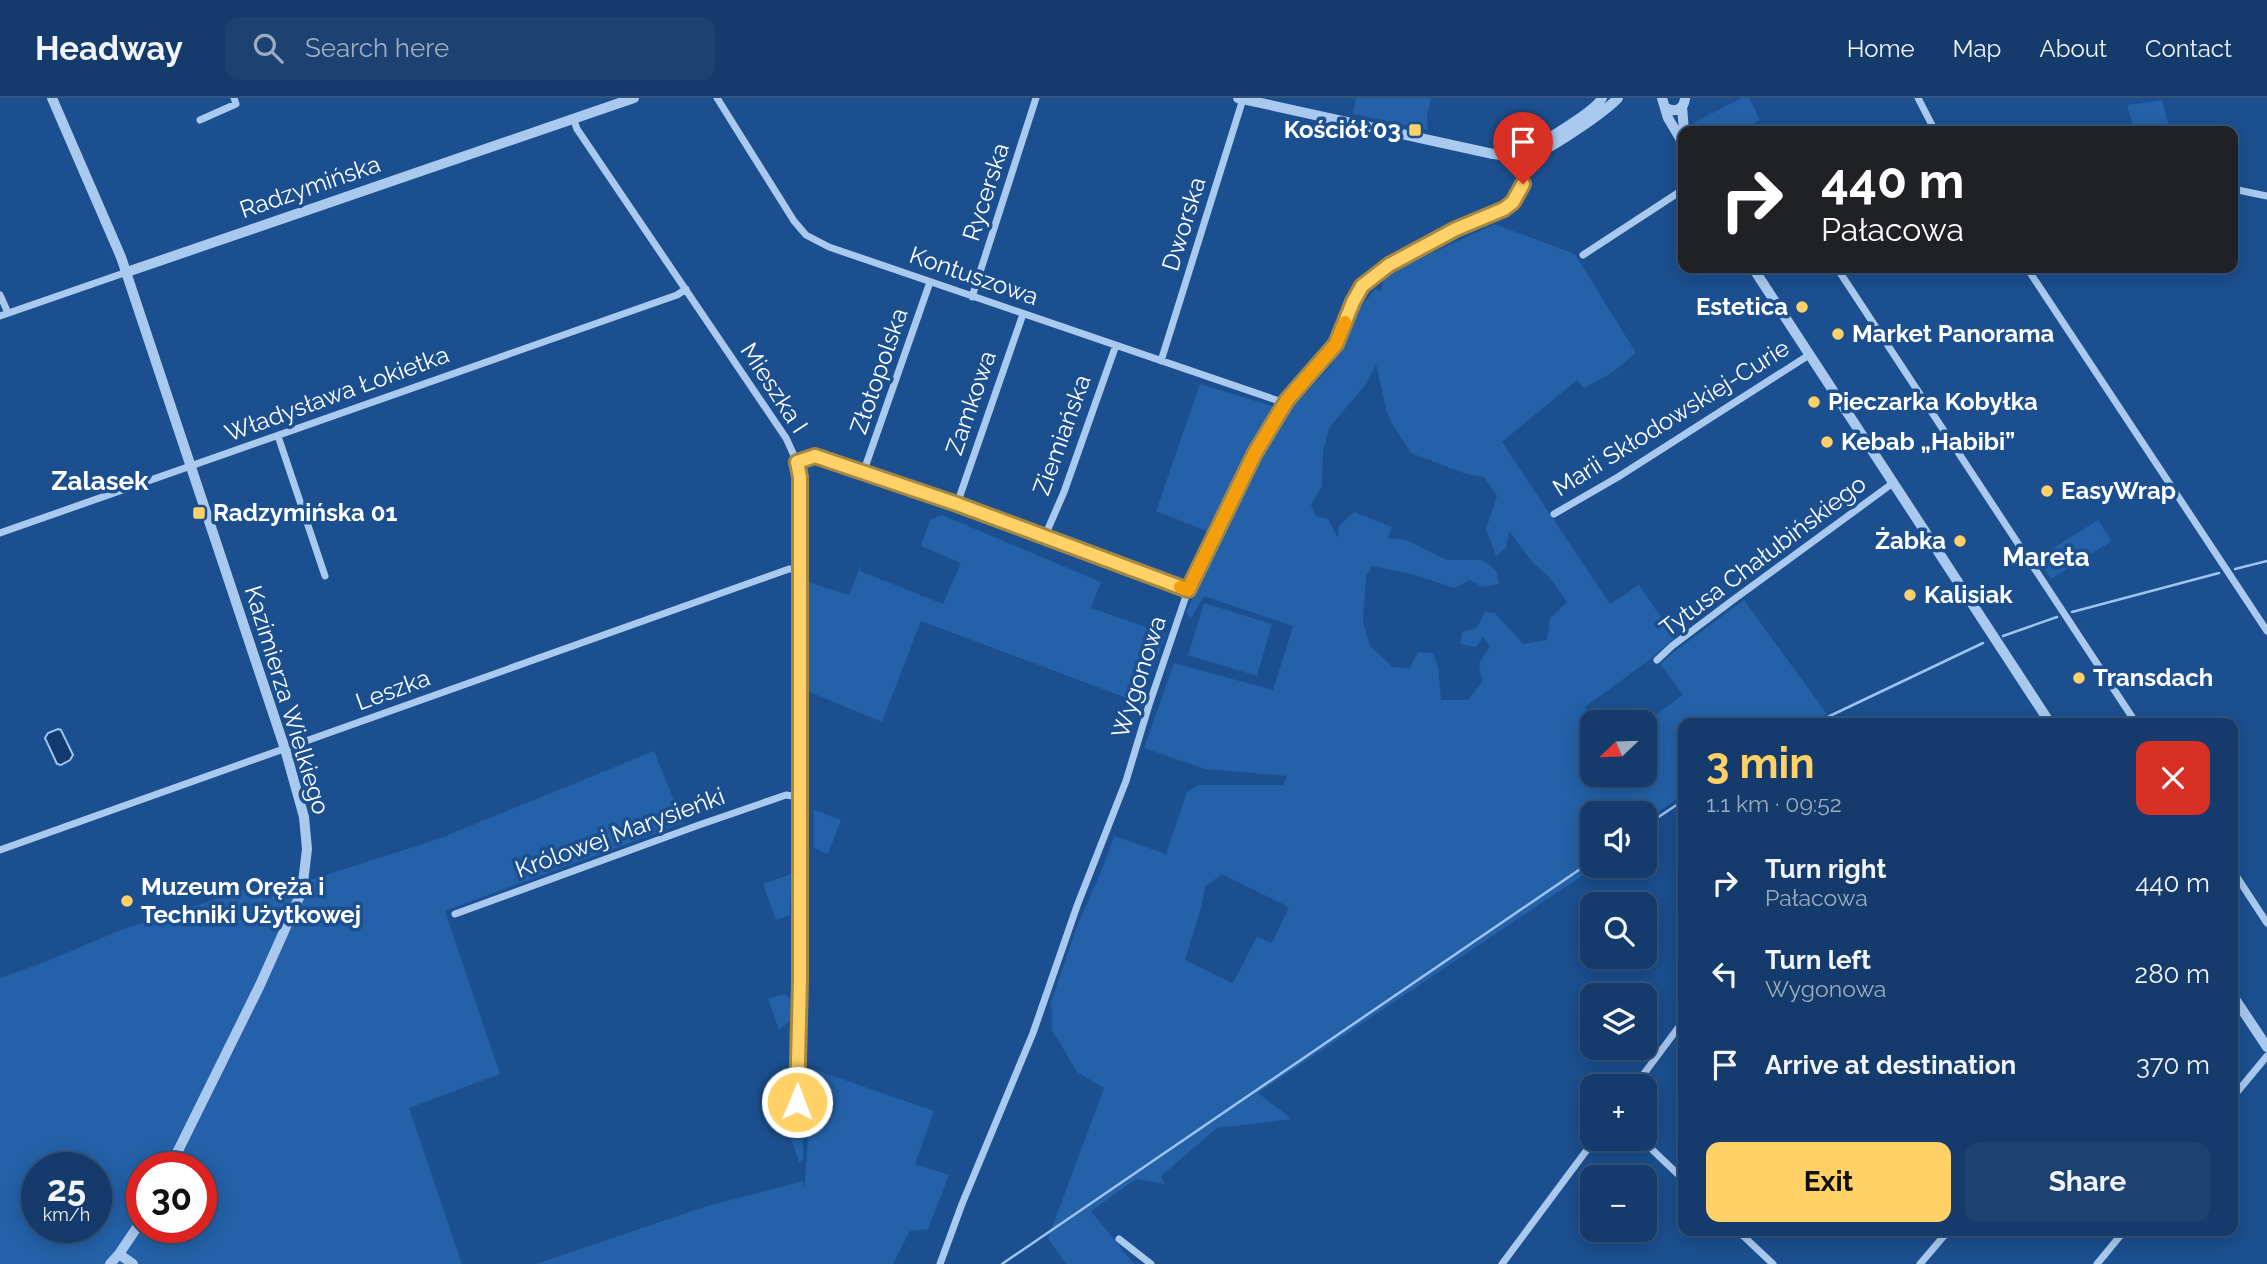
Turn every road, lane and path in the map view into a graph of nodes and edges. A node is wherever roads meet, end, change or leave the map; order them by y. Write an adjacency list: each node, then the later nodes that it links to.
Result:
1 (52, 98): 22 (street, Kazimierza Wielkiego)
2 (233, 98): 13 (street)
3 (634, 98): 12 (street, Radzymińska)
4 (717, 98): 26 (street, Kontuszowa)
5 (1036, 98): 29 (street, Rycerska)
6 (1602, 98): 17 (street)
7 (1618, 98): 17 (street)
8 (1918, 98): 15 (street)
9 (1240, 99): 17 (street); 34 (street, Dworska)
10 (1661, 102): 11 (street); 16 (street)
11 (1686, 102): 14 (street)
12 (573, 118): 22 (street, Radzymińska); 27 (street, Mieszka I)
13 (200, 120)
14 (1684, 126)
15 (1933, 126)
16 (1678, 135)
17 (1521, 156): 35 (street, Wygonowa)
18 (2238, 190): 20 (street)
19 (1678, 193): 21 (street)
20 (2267, 196)
21 (1583, 255)
22 (127, 272): 31 (street, Radzymińska); 38 (street, Kazimierza Wielkiego)
23 (1756, 273): 33 (street)
24 (1840, 273): 51 (street)
25 (2030, 273): 48 (street)
26 (930, 282): 29 (street, Kontuszowa); 39 (street, Złotopolska)
27 (685, 289): 36 (street, Władysława Łokietka); 37 (street, Mieszka I)
28 (0, 295): 31 (street)
29 (972, 297): 30 (street, Kontuszowa)
30 (1023, 314): 32 (street, Kontuszowa); 41 (street, Zamkowa)
31 (4, 315)
32 (1116, 345): 34 (street, Kontuszowa); 44 (street, Ziemiańska)
33 (1809, 355): 40 (street); 42 (street, Marii Skłodowskiej-Curie)
34 (1161, 361): 35 (street, Kontuszowa)
35 (1285, 403): 47 (street, Wygonowa)
36 (278, 436): 38 (street, Władysława Łokietka); 46 (street)
37 (797, 462): 39 (street); 45 (street, Mieszka I)
38 (191, 466): 43 (street, Władysława Łokietka); 52 (street, Kazimierza Wielkiego)
39 (863, 472): 41 (street)
40 (1893, 483): 49 (street, Tytusa Chałubińskiego); 50 (street)
41 (957, 504): 44 (street)
42 (1554, 514)
43 (0, 533)
44 (1044, 538): 47 (street)
45 (799, 569): 52 (street, Leszka); 53 (street, Mieszka I)
46 (325, 576)
47 (1188, 590): 77 (street, Wygonowa)
48 (2267, 631)
49 (1657, 660)
50 (2044, 718)
51 (2133, 718)
52 (285, 748): 54 (street, Leszka); 67 (street, Kazimierza Wielkiego)
53 (799, 797): 56 (street, Królowej Marysieńki); 64 (street, Mieszka I)
54 (0, 850)
55 (2238, 879): 57 (street)
56 (455, 914)
57 (2267, 923)
58 (2238, 1004): 60 (street)
59 (1678, 1028): 62 (street)
60 (2267, 1047)
61 (2267, 1056): 63 (street)
62 (1644, 1074)
63 (2238, 1091)
64 (797, 1102)
65 (1586, 1151): 79 (street)
66 (1654, 1151): 68 (street)
67 (177, 1152)
68 (1678, 1174)
69 (1743, 1236): 80 (street)
70 (1944, 1236): 81 (street)
71 (2120, 1236): 82 (street)
72 (1119, 1238): 78 (street)
73 (127, 1243): 74 (street)
74 (120, 1254): 75 (street); 76 (street)
75 (110, 1264)
76 (133, 1264)
77 (940, 1264)
78 (1151, 1264)
79 (1502, 1264)
80 (1773, 1264)
81 (1920, 1264)
82 (2098, 1264)

